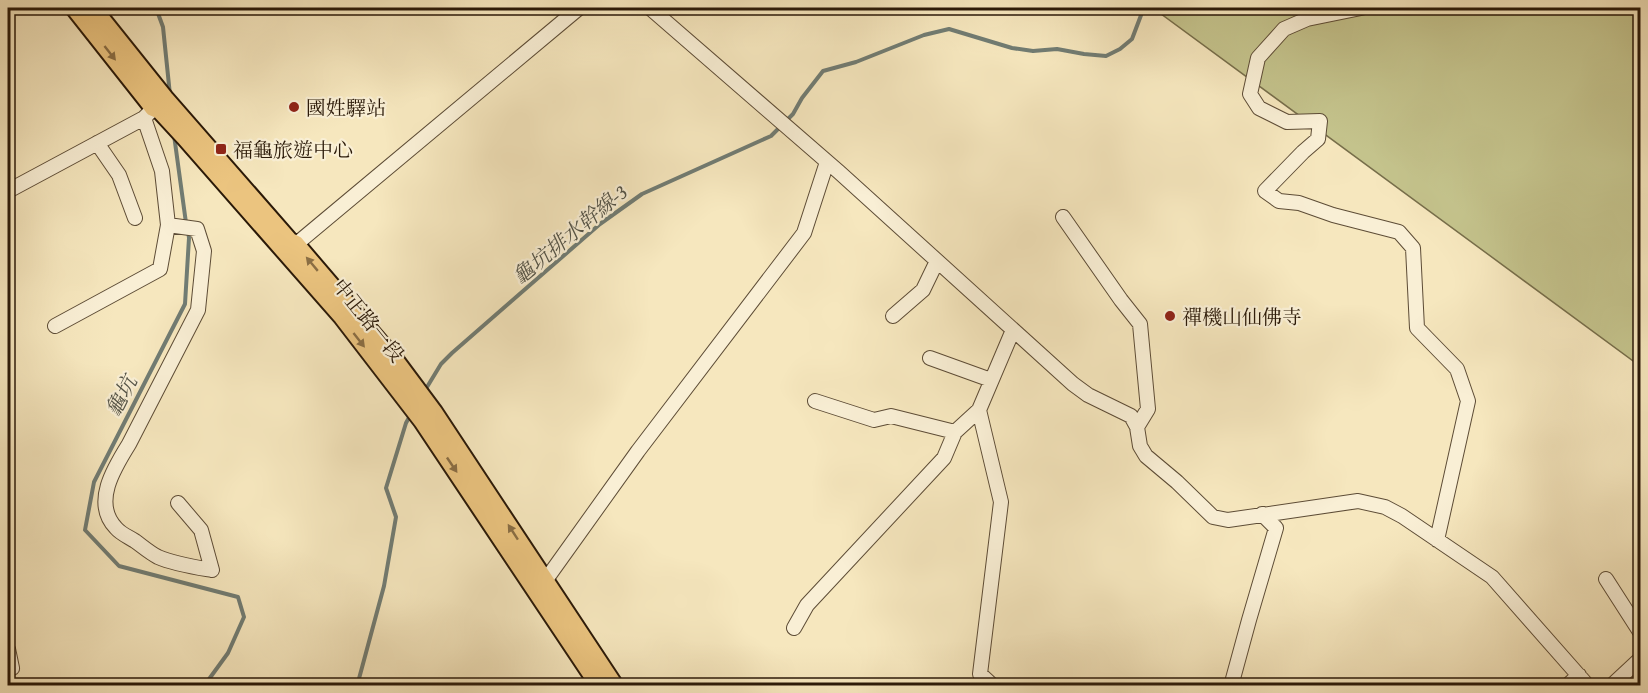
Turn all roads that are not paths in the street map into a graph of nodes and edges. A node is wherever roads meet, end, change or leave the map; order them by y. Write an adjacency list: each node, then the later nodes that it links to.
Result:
1 (74, 8): 6 (main road, 中正路一段, one-way to 6)
2 (93, 8): 6 (main road, 中正路一段)
3 (579, 8): 13 (lane)
4 (650, 8): 8 (lane)
5 (1361, 8): 26 (lane)
6 (156, 109): 7 (lane); 12 (lane); 13 (main road, 中正路一段)
7 (97, 143): 9 (lane); 11 (lane)
8 (827, 162): 14 (lane); 28 (lane)
9 (8, 191)
10 (1063, 217): 22 (lane)
11 (135, 218)
12 (169, 225): 16 (lane); 24 (lane)
13 (291, 249): 28 (main road, 中正路一段)
14 (937, 261): 15 (lane); 17 (lane)
15 (893, 316)
16 (55, 326)
17 (1013, 330): 19 (lane); 22 (lane)
18 (930, 358): 19 (lane)
19 (991, 380): 21 (lane)
20 (815, 401): 23 (lane)
21 (979, 410): 23 (lane); 37 (lane)
22 (1137, 427): 25 (lane)
23 (955, 432): 29 (lane)
24 (178, 503)
25 (1262, 514): 26 (lane); 38 (lane)
26 (1437, 540): 34 (lane)
27 (1606, 579): 30 (lane)
28 (540, 585): 35 (main road, 中正路一段); 36 (main road, 中正路一段)
29 (794, 628)
30 (1641, 632)
31 (8, 649): 33 (lane)
32 (1641, 659): 40 (lane)
33 (8, 670)
34 (1583, 680): 39 (lane)
35 (599, 686)
36 (615, 686)
37 (993, 686)
38 (1231, 686)
39 (1567, 686)
40 (1611, 686)

